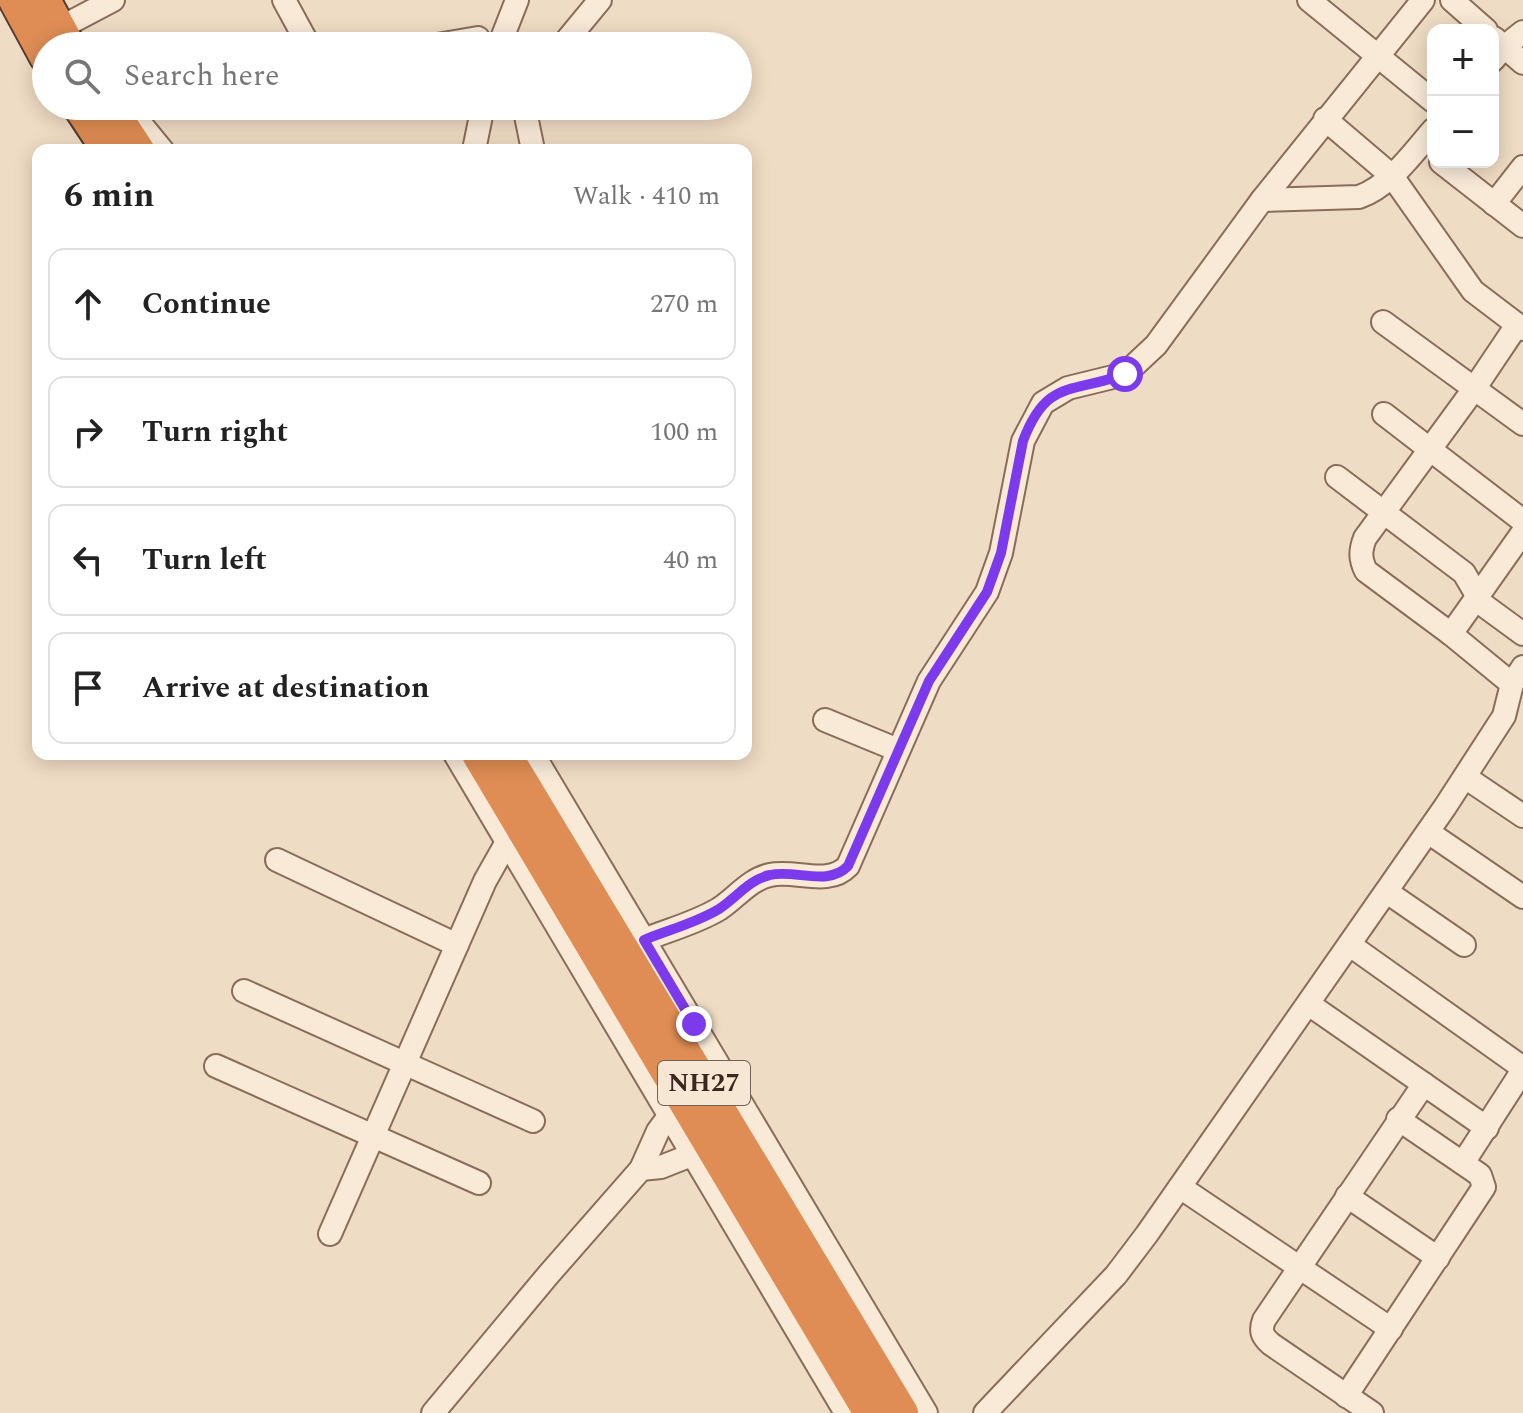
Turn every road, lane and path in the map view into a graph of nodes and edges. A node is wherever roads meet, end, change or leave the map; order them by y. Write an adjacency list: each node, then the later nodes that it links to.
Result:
1 (15, 0): 11 (highway)
2 (44, 0): 12 (highway)
3 (113, 0): 13 (street)
4 (284, 0): 14 (street)
5 (517, 0): 15 (street)
6 (600, 0): 16 (street)
7 (1309, 0): 20 (street)
8 (1423, 0): 20 (street)
9 (1452, 0): 10 (street)
10 (1479, 24)
11 (46, 32)
12 (54, 32)
13 (73, 32)
14 (301, 32)
15 (496, 32)
16 (574, 32)
17 (1523, 32): 18 (street)
18 (1499, 47)
19 (1499, 49): 21 (street)
20 (1378, 56): 22 (street); 23 (street)
21 (1523, 63)
22 (1427, 96)
23 (1325, 119): 39 (street); 40 (street)
24 (84, 120): 30 (street)
25 (88, 120): 31 (highway)
26 (118, 120): 32 (highway)
27 (137, 120): 33 (street)
28 (480, 120): 34 (street)
29 (527, 120): 35 (street)
30 (92, 144)
31 (104, 144)
32 (134, 144)
33 (157, 144)
34 (475, 144)
35 (532, 144)
36 (1427, 146): 39 (street)
37 (1523, 167): 41 (street)
38 (1449, 168): 41 (street)
39 (1392, 176): 40 (street); 44 (street)
40 (1262, 200): 58 (street)
41 (1494, 204): 42 (street)
42 (1523, 226)
43 (1383, 322): 45 (street)
44 (1520, 327): 45 (street)
45 (1474, 389): 47 (street); 48 (street)
46 (1384, 414): 48 (street)
47 (1523, 424)
48 (1430, 449): 50 (street); 51 (street)
49 (1337, 477): 50 (street)
50 (1384, 513): 53 (street); 54 (street)
51 (1523, 521)
52 (1523, 532): 53 (street)
53 (1477, 597): 54 (street); 55 (street)
54 (1451, 634): 56 (street)
55 (1523, 634)
56 (1516, 693): 63 (street)
57 (825, 720): 58 (street)
58 (898, 750): 70 (street)
59 (459, 760): 66 (street)
60 (482, 760): 98 (highway, NH27)
61 (509, 760): 99 (highway, NH27)
62 (537, 760): 70 (street)
63 (1465, 777): 64 (street); 65 (street)
64 (1523, 816)
65 (1428, 832): 68 (street); 69 (street)
66 (507, 842): 71 (street); 80 (street)
67 (277, 860): 71 (street)
68 (1387, 892): 72 (street); 73 (street)
69 (1523, 897)
70 (644, 940): 100 (street)
71 (457, 945): 76 (street)
72 (1350, 945): 75 (street); 78 (street)
73 (1464, 945)
74 (244, 991): 76 (street)
75 (1310, 1005): 79 (street); 89 (street)
76 (405, 1063): 82 (street); 84 (street)
77 (216, 1066): 84 (street)
78 (1523, 1069): 83 (street)
79 (1424, 1084): 81 (street); 83 (street)
80 (670, 1115): 85 (street); 87 (street)
81 (1398, 1119): 86 (street); 90 (street)
82 (533, 1121)
83 (1487, 1128): 86 (street)
84 (373, 1136): 88 (street); 91 (street)
85 (694, 1154): 87 (street); 97 (street)
86 (1463, 1163): 92 (street)
87 (641, 1169): 96 (street)
88 (479, 1183)
89 (1180, 1187): 93 (street); 101 (street)
90 (1347, 1196): 92 (street); 93 (street)
91 (330, 1234)
92 (1438, 1258): 94 (street)
93 (1299, 1267): 94 (street); 95 (street)
94 (1391, 1329): 95 (street)
95 (1346, 1396): 102 (street)
96 (433, 1413)
97 (846, 1413)
98 (870, 1413)
99 (902, 1413)
100 (926, 1413)
101 (985, 1413)
102 (1372, 1413)

